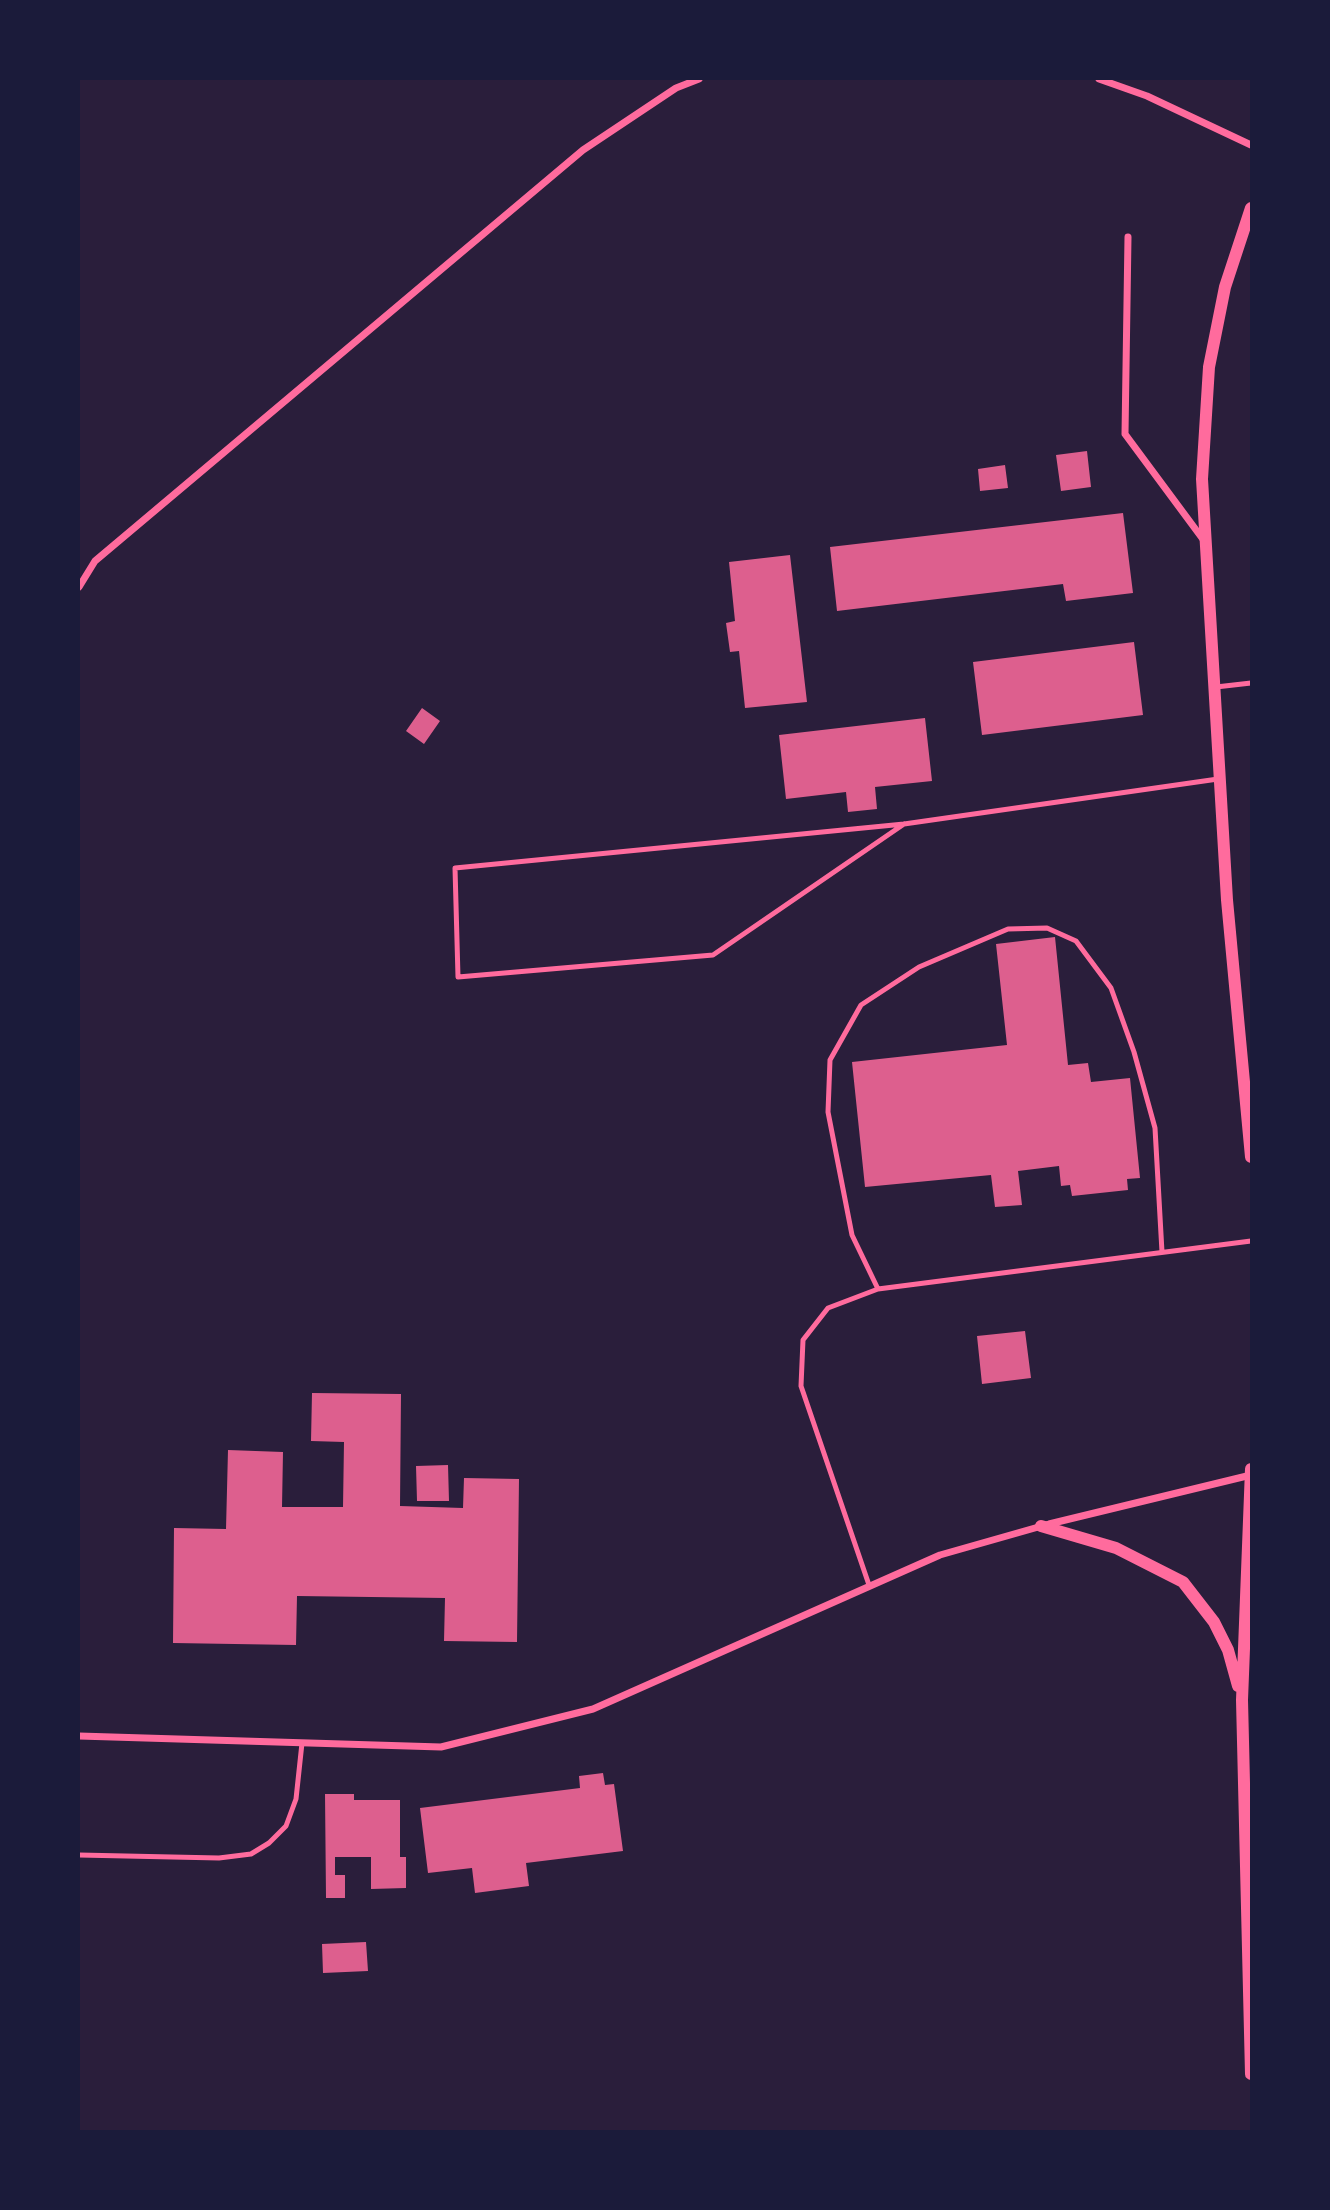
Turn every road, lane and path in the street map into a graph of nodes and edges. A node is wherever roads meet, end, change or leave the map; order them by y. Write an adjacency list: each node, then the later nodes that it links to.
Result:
1 (699, 79): 7 (street)
2 (1099, 79): 3 (street)
3 (1251, 145)
4 (1251, 208): 6 (street)
5 (1128, 237): 6 (street)
6 (1205, 542): 9 (street)
7 (79, 587)
8 (1251, 683): 9 (lane)
9 (1215, 687): 10 (street)
10 (1221, 778): 11 (lane); 12 (street)
11 (904, 824): 11 (lane)
12 (1251, 1157)
13 (1251, 1241): 14 (lane)
14 (1162, 1252): 15 (lane); 15 (lane)
15 (878, 1289): 18 (lane)
16 (1251, 1473): 17 (street); 19 (street)
17 (1041, 1526): 18 (street); 19 (street)
18 (869, 1585): 21 (street)
19 (1242, 1700): 23 (street)
20 (79, 1737): 21 (street)
21 (302, 1743): 22 (lane)
22 (79, 1855)
23 (1251, 2074)

